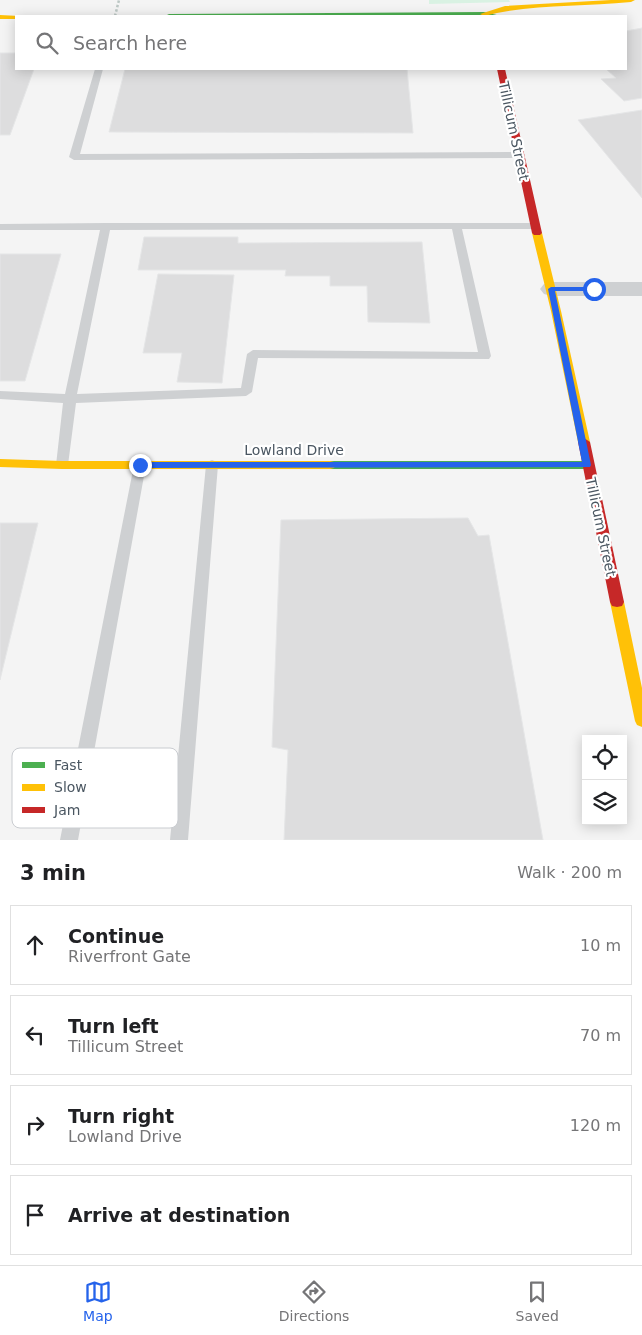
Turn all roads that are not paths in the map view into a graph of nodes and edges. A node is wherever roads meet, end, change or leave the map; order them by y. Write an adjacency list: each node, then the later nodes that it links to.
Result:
1 (631, 0): 2 (street)
2 (548, 3): 3 (street)
3 (489, 15)
4 (0, 17): 5 (street)
5 (15, 17)
6 (100, 70): 8 (lane)
7 (501, 70): 8 (street, Tillicum Street)
8 (519, 155): 11 (street, Tillicum Street)
9 (106, 226): 10 (lane); 12 (lane); 16 (lane)
10 (456, 226): 11 (lane); 16 (lane)
11 (535, 226): 13 (street, Tillicum Street)
12 (0, 227)
13 (551, 289): 14 (street); 21 (street, Tillicum Street)
14 (642, 289)
15 (0, 395): 16 (lane)
16 (70, 400): 18 (lane)
17 (0, 464): 18 (street, Lowland Drive)
18 (62, 465): 19 (street, Lowland Drive)
19 (140, 465): 20 (street, Lowland Drive); 24 (lane)
20 (212, 465): 21 (street, Lowland Drive); 25 (lane)
21 (587, 465): 22 (street, Tillicum Street)
22 (637, 677): 23 (street, Tillicum Street)
23 (642, 721)
24 (86, 748)
25 (179, 840)

